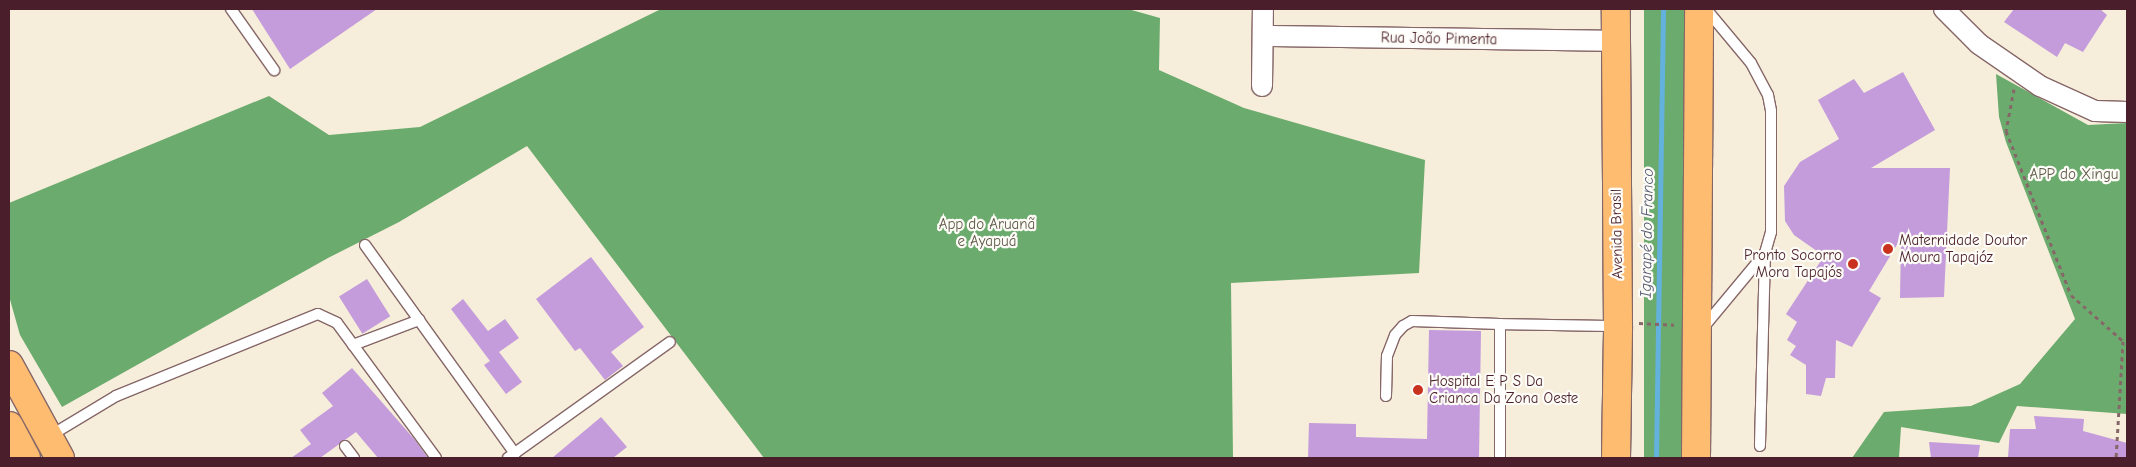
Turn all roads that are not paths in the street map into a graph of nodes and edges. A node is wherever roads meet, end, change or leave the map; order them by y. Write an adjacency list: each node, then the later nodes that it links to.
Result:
1 (231, 9): 9 (lane)
2 (1263, 9): 7 (street)
3 (1616, 9): 8 (main road, Avenida Brasil)
4 (1699, 9): 17 (main road)
5 (1706, 9): 13 (lane)
6 (1944, 9): 11 (street)
7 (1263, 36): 8 (street, Rua João Pimenta); 10 (street)
8 (1615, 41): 16 (main road, Avenida Brasil)
9 (274, 70)
10 (1262, 86)
11 (2127, 112)
12 (364, 244): 14 (lane)
13 (1765, 253): 17 (lane); 24 (lane)
14 (419, 320): 19 (lane); 26 (lane)
15 (1500, 324): 16 (lane); 21 (lane); 30 (lane)
16 (1625, 324): 31 (main road, Avenida Brasil)
17 (1686, 330): 32 (main road)
18 (670, 342): 26 (lane)
19 (353, 345): 25 (lane); 29 (lane)
20 (9, 365): 25 (main road)
21 (1386, 396)
22 (9, 426): 27 (main road)
23 (344, 446): 28 (lane)
24 (1760, 446)
25 (54, 448)
26 (511, 456)
27 (26, 458)
28 (354, 458)
29 (436, 458)
30 (1500, 458)
31 (1616, 458)
32 (1696, 458)

